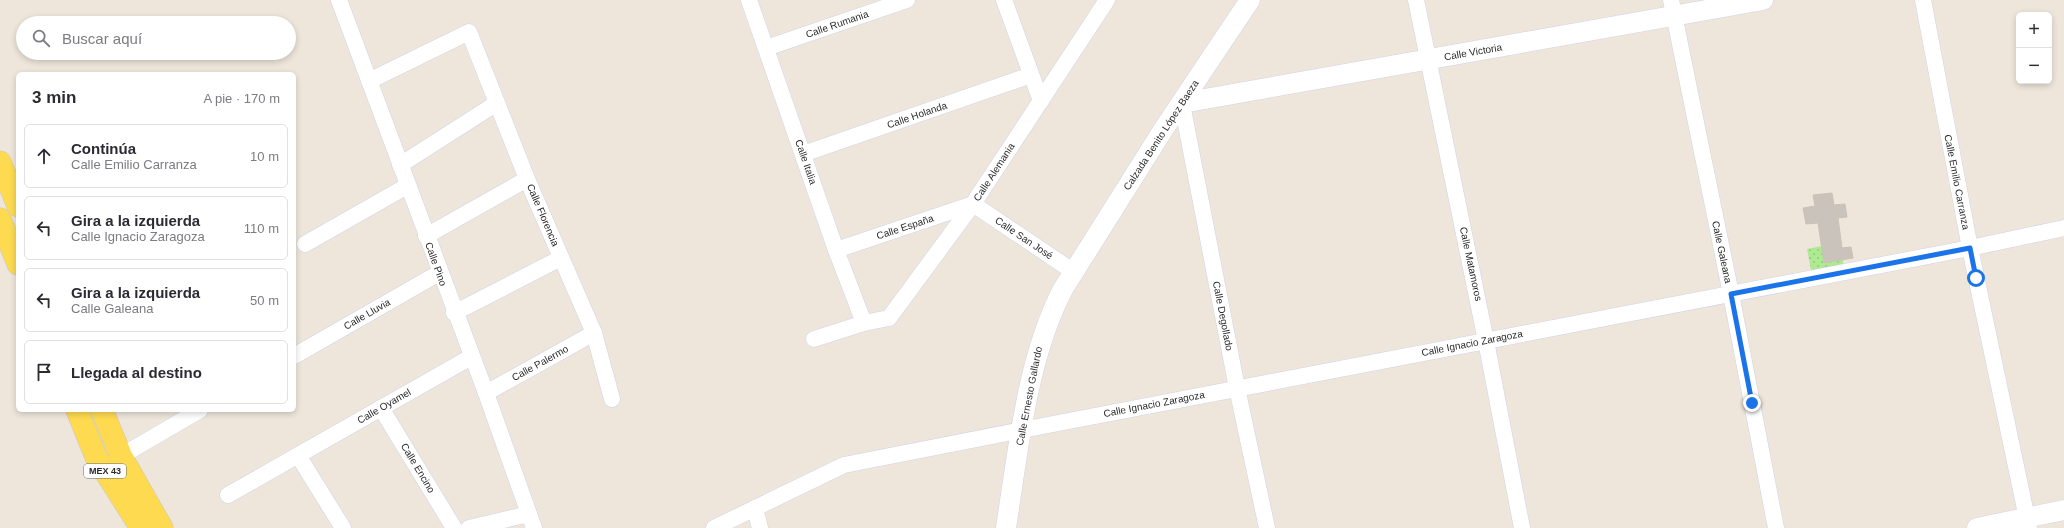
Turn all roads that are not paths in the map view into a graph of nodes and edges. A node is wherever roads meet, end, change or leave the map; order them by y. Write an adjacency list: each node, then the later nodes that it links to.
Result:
1 (339, 0): 14 (street, Calle Pino)
2 (749, 0): 11 (street, Calle Italia)
3 (907, 0): 11 (street, Calle Rumania)
4 (1004, 0): 13 (street)
5 (1107, 0): 15 (street, Calle Alemania)
6 (1250, 0): 17 (street, Calzada Benito López Baeza)
7 (1416, 0): 12 (street, Calle Matamoros)
8 (1763, 0): 10 (street, Calle Victoria)
9 (1923, 0): 29 (street, Calle Emilio Carranza)
10 (1672, 8): 12 (street, Calle Victoria); 35 (street, Calle Galeana)
11 (766, 48): 18 (street, Calle Italia)
12 (1429, 59): 17 (street, Calle Victoria); 40 (street, Calle Matamoros)
13 (1031, 75): 15 (street); 18 (street, Calle Holanda)
14 (369, 82): 16 (street, Calle Florencia); 20 (street, Calle Pino)
15 (1041, 101): 24 (street, Calle Alemania)
16 (497, 103): 20 (street); 21 (street, Calle Florencia)
17 (1182, 104): 33 (street, Calzada Benito López Baeza); 43 (street, Calle Degollado)
18 (803, 154): 30 (street, Calle Italia)
19 (0, 162): 23 (main road)
20 (400, 165): 22 (street, Calle Pino)
21 (527, 178): 27 (street); 31 (street, Calle Florencia)
22 (407, 186): 27 (street, Calle Pino); 28 (street)
23 (16, 201)
24 (973, 204): 30 (street, Calle España); 33 (street, Calle San José); 37 (street, Calle Alemania)
25 (0, 219): 32 (main road)
26 (2064, 228): 29 (street, Calle Ignacio Zaragoza)
27 (426, 236): 34 (street, Calle Pino)
28 (305, 244)
29 (1970, 248): 35 (street, Calle Ignacio Zaragoza); 57 (street, Calle Emilio Carranza)
30 (836, 250): 37 (street, Calle Italia)
31 (561, 258): 36 (street); 38 (street, Calle Florencia)
32 (16, 259)
33 (1074, 272): 50 (street, Calle Ernesto Gallardo)
34 (439, 273): 36 (street, Calle Pino); 41 (street, Calle Lluvia)
35 (1731, 294): 40 (street, Calle Ignacio Zaragoza); 68 (street, Calle Galeana)
36 (454, 313): 42 (street, Calle Pino)
37 (864, 323): 39 (street, Calle Alemania)
38 (594, 333): 44 (street, Calle Palermo); 45 (street, Calle Florencia)
39 (814, 339)
40 (1486, 341): 43 (street, Calle Ignacio Zaragoza); 67 (street, Calle Matamoros)
41 (296, 355)
42 (471, 357): 44 (street, Calle Pino); 46 (street, Calle Oyamel)
43 (1237, 388): 50 (street, Calle Ignacio Zaragoza); 66 (street, Calle Degollado)
44 (486, 393): 56 (street, Calle Pino)
45 (612, 399)
46 (381, 408): 52 (street, Calle Oyamel); 61 (street, Calle Encino)
47 (78, 412): 58 (main road, MEX 43)
48 (103, 412): 51 (main road, MEX 43)
49 (197, 412): 51 (street)
50 (1022, 430): 54 (street, Calle Ignacio Zaragoza); 65 (street, Calle Ernesto Gallardo)
51 (121, 456): 59 (main road, MEX 43)
52 (299, 457): 53 (street, Calle Oyamel); 60 (street)
53 (228, 495)
54 (755, 508): 63 (street, Calle Ignacio Zaragoza); 64 (street)
55 (2064, 510): 57 (street)
56 (531, 521): 62 (street)
57 (2028, 523): 69 (street)
58 (141, 528)
59 (162, 528)
60 (343, 528)
61 (454, 528)
62 (469, 528)
63 (714, 528)
64 (760, 528)
65 (1006, 528)
66 (1267, 528)
67 (1522, 528)
68 (1776, 528)
69 (1977, 528)

